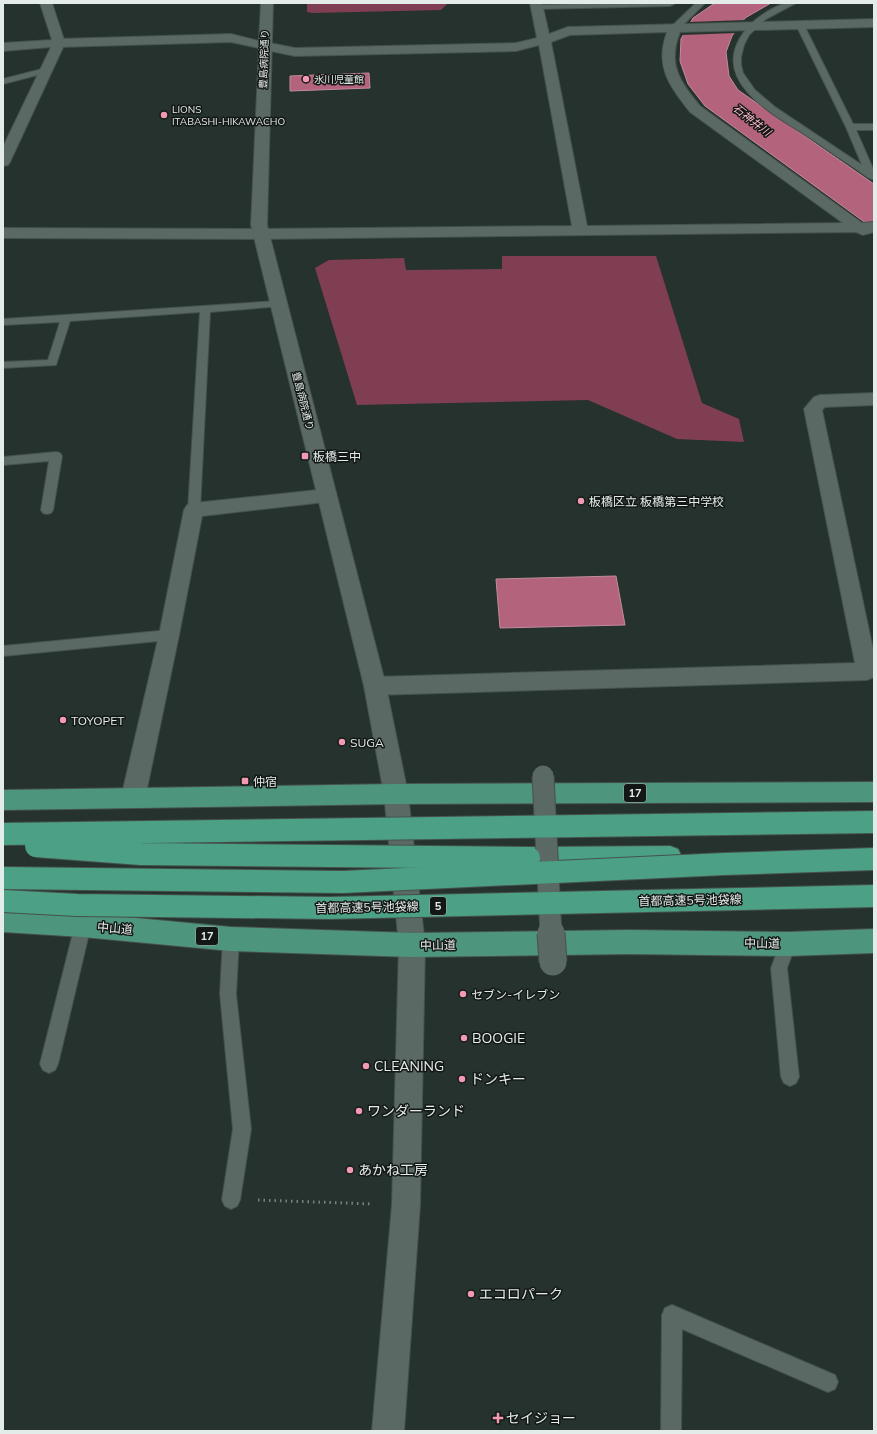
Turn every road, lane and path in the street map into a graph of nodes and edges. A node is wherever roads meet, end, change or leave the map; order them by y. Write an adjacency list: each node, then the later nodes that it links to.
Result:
1 (46, 3): 11 (street)
2 (267, 3): 12 (street, 豊島病院通り)
3 (701, 3): 6 (lane)
4 (792, 3): 9 (lane)
5 (536, 5): 6 (lane); 10 (street)
6 (675, 15): 9 (street); 10 (street); 21 (street)
7 (874, 23): 8 (street)
8 (800, 25): 9 (street); 16 (lane)
9 (749, 26): 19 (lane)
10 (544, 40): 12 (street); 20 (street)
11 (59, 43): 12 (street); 13 (street); 14 (street)
12 (265, 46): 23 (street, 豊島病院通り)
13 (3, 47)
14 (46, 70): 15 (lane); 18 (street)
15 (3, 82)
16 (850, 127): 17 (lane); 19 (lane)
17 (874, 127)
18 (3, 162)
19 (873, 176)
20 (580, 230): 21 (street); 23 (street)
21 (868, 230)
22 (3, 233): 23 (street)
23 (261, 234): 24 (street, 豊島病院通り)
24 (278, 304): 25 (lane); 31 (street, 豊島病院通り)
25 (205, 308): 26 (lane); 33 (lane)
26 (66, 318): 27 (lane); 28 (lane)
27 (3, 322)
28 (3, 365)
29 (874, 399): 36 (street)
30 (3, 461): 32 (lane)
31 (328, 496): 33 (street); 37 (street, 豊島病院通り)
32 (47, 510)
33 (194, 510): 34 (street)
34 (169, 635): 35 (lane); 41 (street)
35 (3, 651)
36 (871, 671): 37 (street)
37 (375, 686): 40 (street, 豊島病院通り)
38 (543, 776): 57 (street, bridge)
39 (874, 792): 40 (highway, 17)
40 (396, 794): 41 (highway, 17); 56 (street, 豊島病院通り)
41 (133, 798): 42 (highway, 17)
42 (3, 800)
43 (874, 822): 44 (highway, bridge)
44 (3, 834)
45 (3, 844): 46 (highway, bridge)
46 (874, 855)
47 (874, 858): 48 (highway, bridge)
48 (3, 878)
49 (874, 896): 50 (highway, 首都高速5号池袋線 / 5, bridge)
50 (3, 901)
51 (3, 920): 52 (highway, 中山道 / 17)
52 (82, 925): 53 (highway, 中山道 / 17); 58 (lane)
53 (231, 938): 56 (highway, 中山道 / 17); 60 (lane)
54 (874, 941): 55 (highway, 中山道 / 17)
55 (788, 944): 56 (highway, 中山道 / 17); 59 (lane)
56 (412, 945): 61 (street, 豊島病院通り)
57 (553, 962)
58 (49, 1064)
59 (790, 1077)
60 (231, 1200): 61 (path)
61 (406, 1205): 63 (street, 豊島病院通り)
62 (828, 1382): 64 (lane)
63 (388, 1431)
64 (671, 1431)

